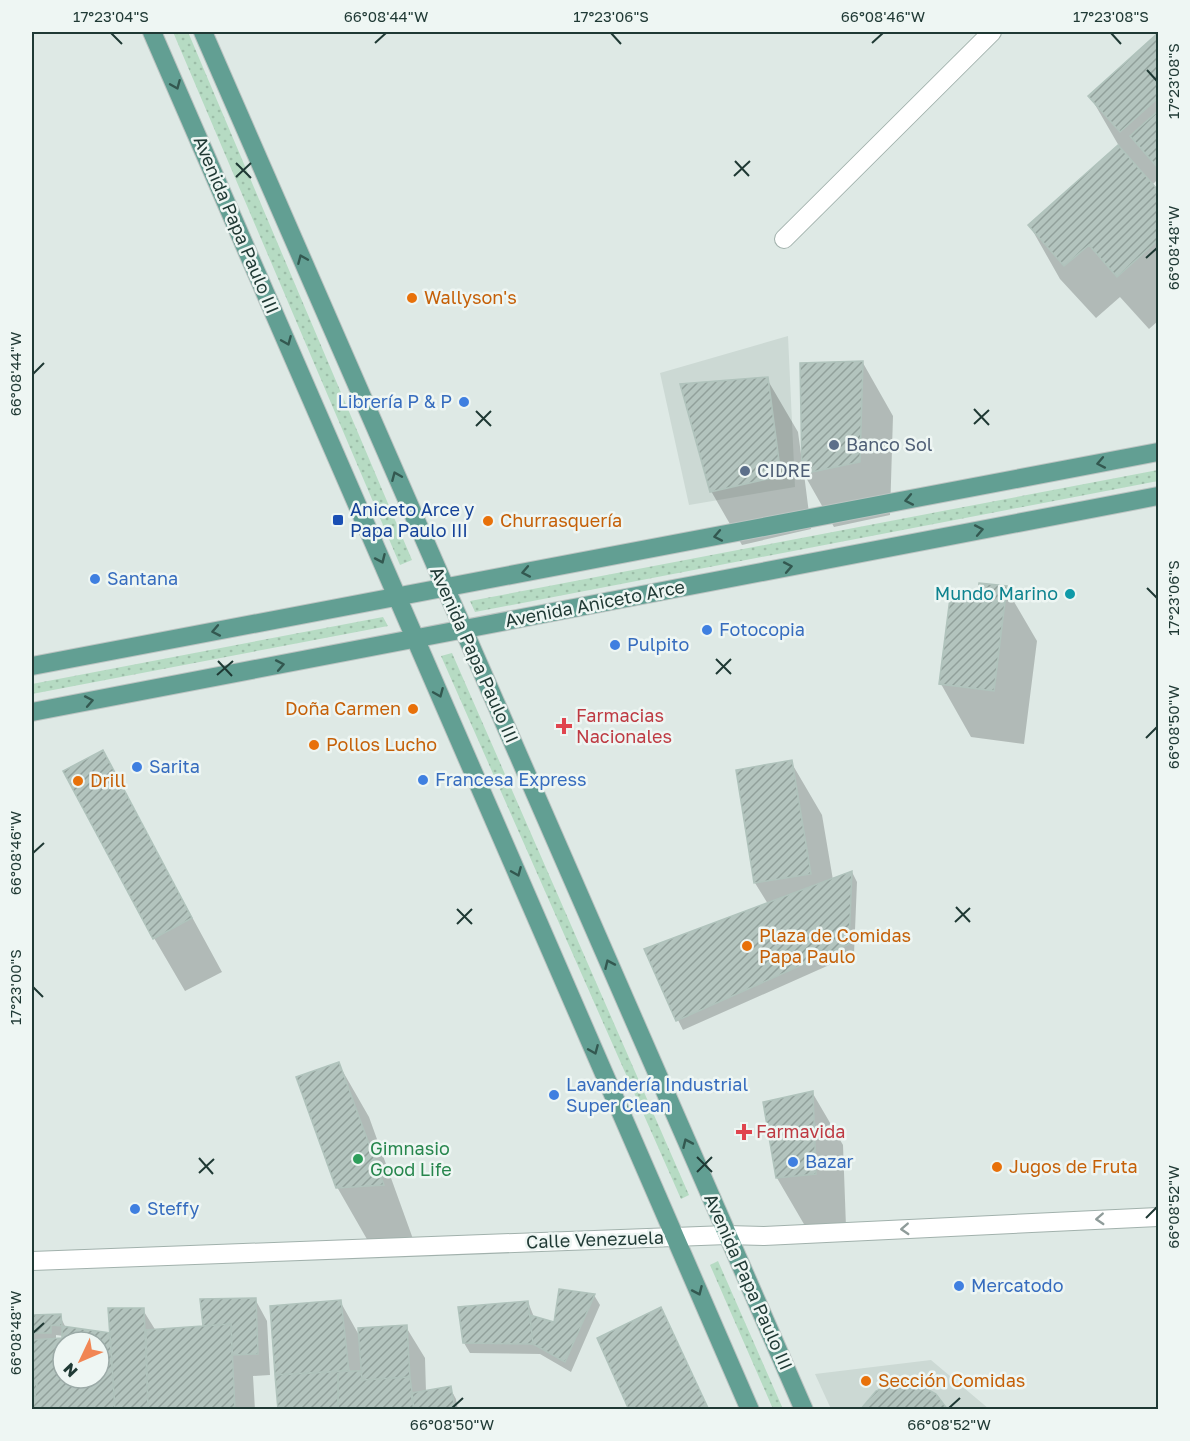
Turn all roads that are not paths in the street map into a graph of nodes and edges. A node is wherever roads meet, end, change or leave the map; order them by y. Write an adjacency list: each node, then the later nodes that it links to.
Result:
1 (152, 32): 8 (main road, Avenida Papa Paulo III, one-way to 8)
2 (203, 32): 7 (main road, Avenida Papa Paulo III, one-way to 2)
3 (992, 32): 4 (street)
4 (784, 239)
5 (1158, 453): 7 (main road, one-way to 7)
6 (1158, 496): 9 (main road, Avenida Aniceto Arce, one-way to 6)
7 (444, 588): 8 (main road); 9 (main road, Avenida Papa Paulo III)
8 (398, 596): 10 (main road, Avenida Papa Paulo III); 11 (main road, one-way to 11)
9 (462, 630): 10 (main road, Avenida Aniceto Arce); 14 (main road, Avenida Papa Paulo III, one-way to 9)
10 (416, 639): 12 (main road, Avenida Aniceto Arce, one-way to 10); 15 (main road, Avenida Papa Paulo III, one-way to 15)
11 (32, 666)
12 (32, 712)
13 (1158, 1216): 14 (street, Calle Venezuela, one-way to 14)
14 (727, 1235): 15 (street, Calle Venezuela); 18 (main road, Avenida Papa Paulo III)
15 (675, 1237): 16 (street, Calle Venezuela); 17 (main road, Avenida Papa Paulo III, one-way to 17)
16 (32, 1261)
17 (750, 1410)
18 (804, 1410)

